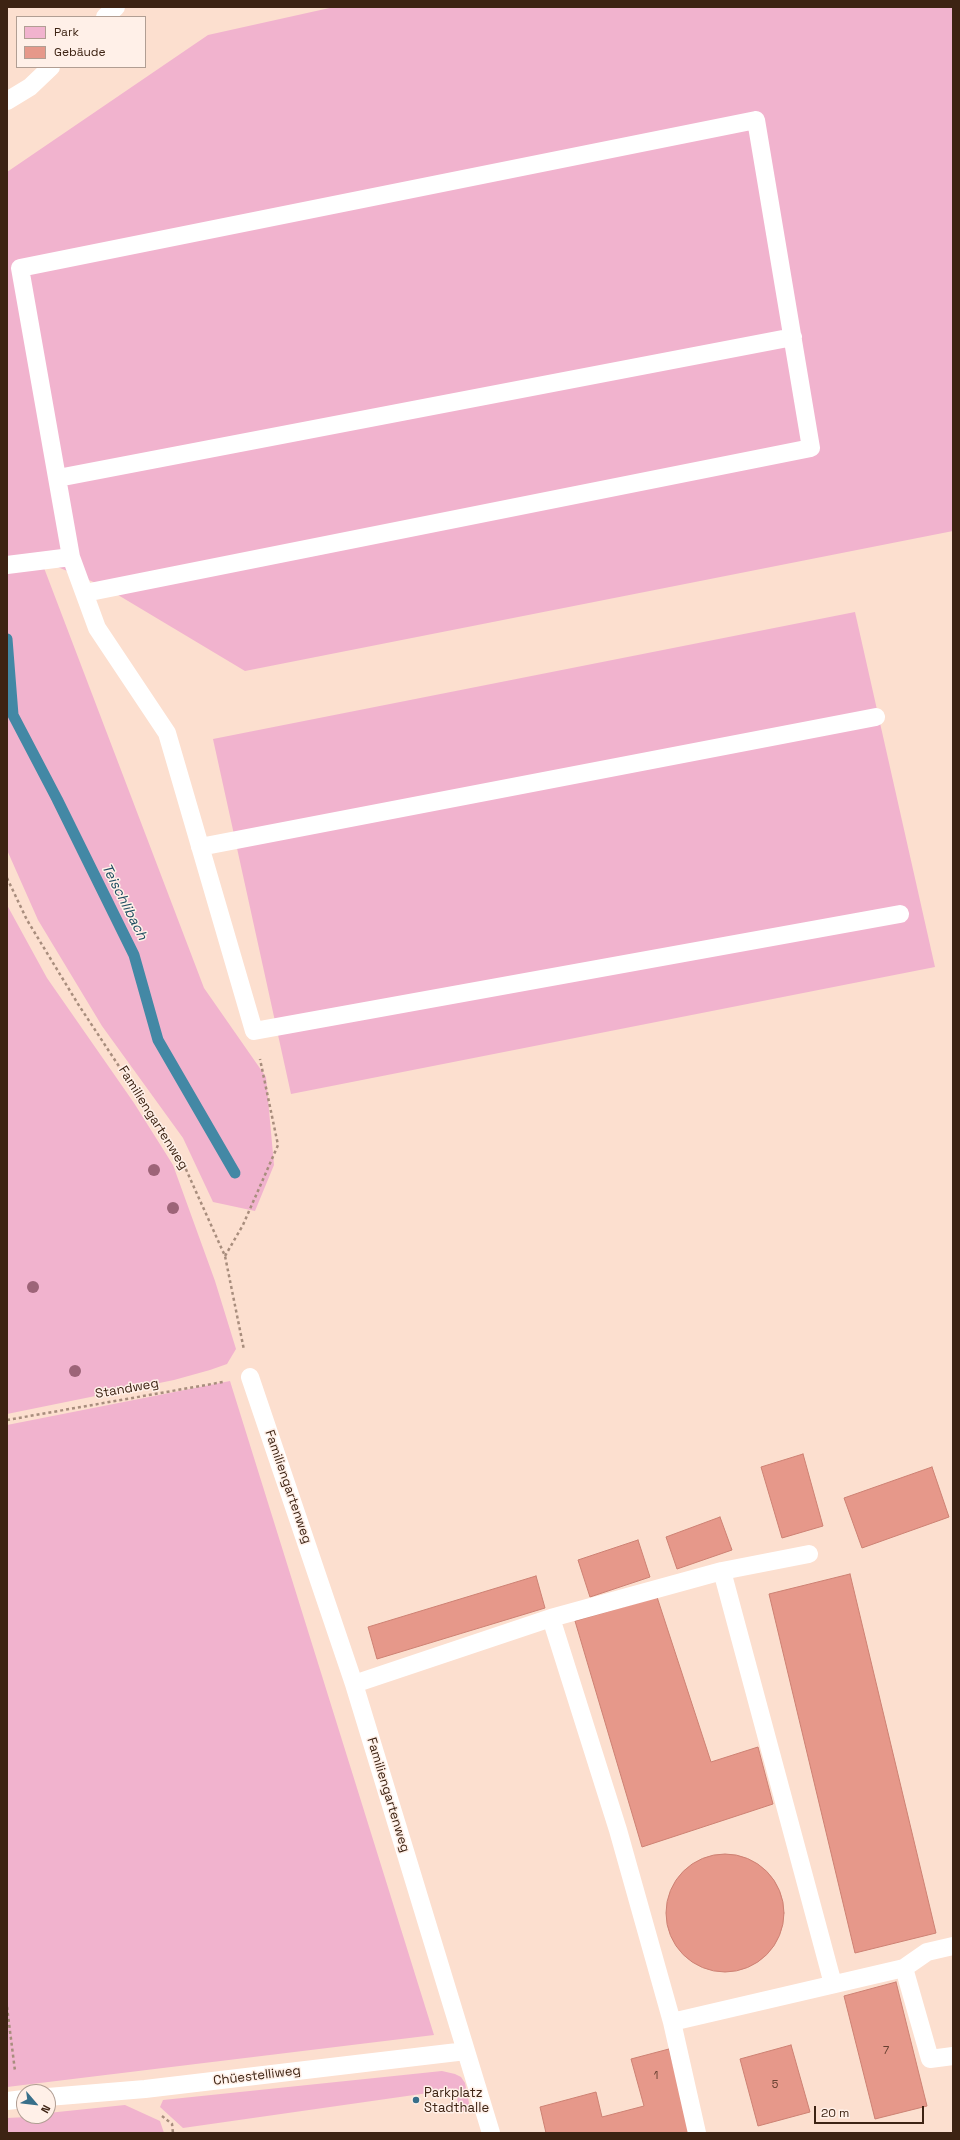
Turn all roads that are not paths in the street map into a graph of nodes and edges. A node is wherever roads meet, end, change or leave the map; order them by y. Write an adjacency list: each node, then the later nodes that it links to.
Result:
1 (102, 7): 3 (lane)
2 (116, 7): 4 (lane)
3 (97, 16)
4 (106, 16)
5 (49, 68): 6 (lane)
6 (7, 101)
7 (793, 337): 8 (lane); 8 (lane); 11 (lane)
8 (58, 478): 9 (lane)
9 (71, 557): 10 (lane); 11 (lane)
10 (7, 565)
11 (85, 593): 13 (lane)
12 (876, 717): 13 (lane)
13 (200, 848): 14 (lane)
14 (900, 914)
15 (250, 1377): 19 (lane, Familiengartenweg)
16 (809, 1554): 17 (lane)
17 (722, 1571): 18 (lane); 22 (lane)
18 (551, 1618): 19 (lane); 23 (lane)
19 (354, 1684): 24 (lane, Familiengartenweg)
20 (953, 1946): 21 (lane)
21 (904, 1968): 22 (lane); 25 (lane)
22 (834, 1984): 23 (lane)
23 (672, 2022): 28 (lane)
24 (466, 2051): 26 (lane, Chüestelliweg); 27 (lane, Familiengartenweg)
25 (953, 2056)
26 (56, 2096)
27 (490, 2133)
28 (697, 2133)

